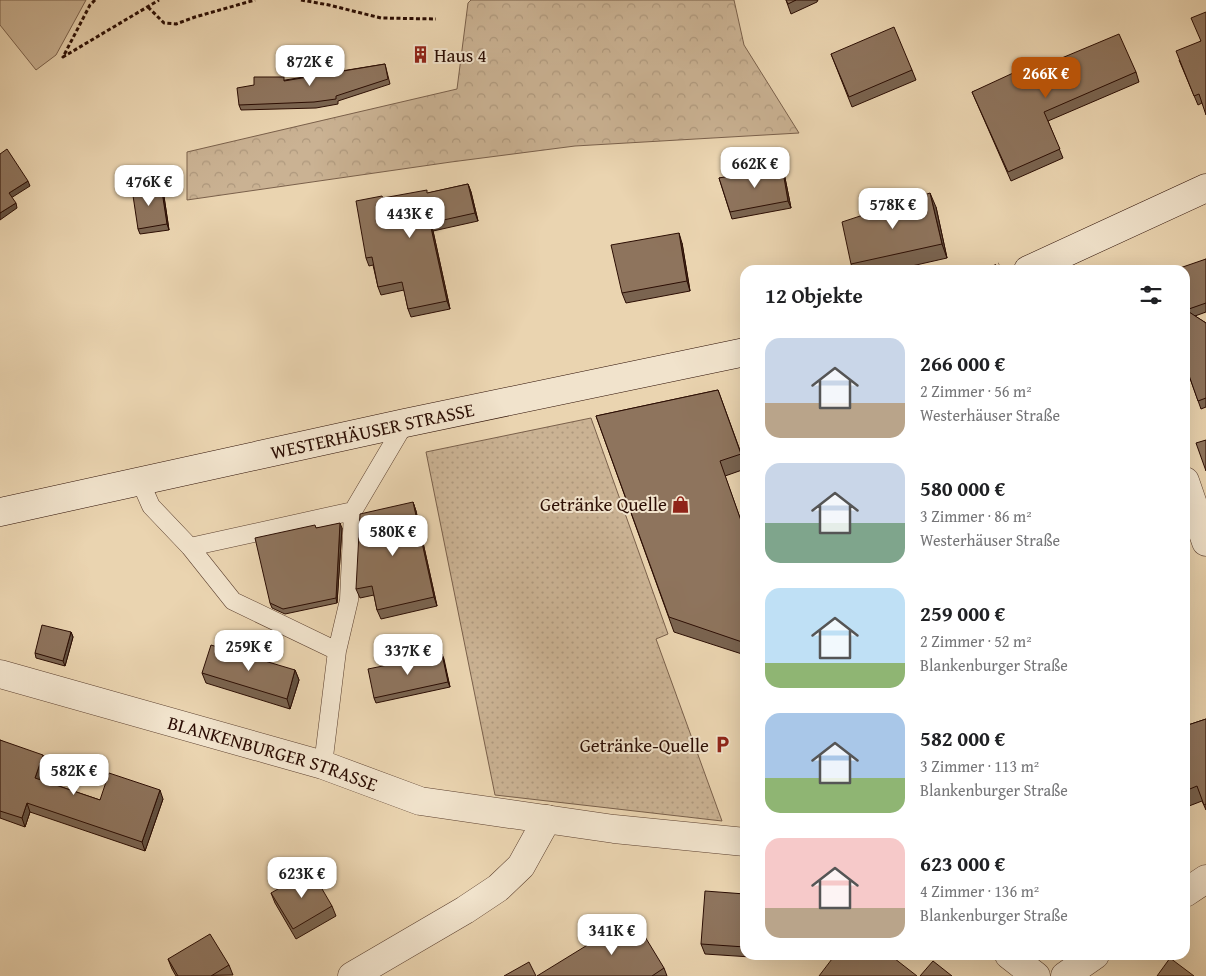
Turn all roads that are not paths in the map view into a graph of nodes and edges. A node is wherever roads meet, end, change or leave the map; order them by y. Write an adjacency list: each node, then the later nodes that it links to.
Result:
1 (1206, 188): 2 (street)
2 (1039, 265)
3 (740, 353): 4 (street, WESTERHÄUSER STRASSE)
4 (405, 423): 5 (street, WESTERHÄUSER STRASSE); 7 (lane)
5 (140, 481): 8 (street, WESTERHÄUSER STRASSE); 10 (lane)
6 (1190, 496): 9 (street)
7 (353, 511): 10 (lane); 11 (lane)
8 (0, 512)
9 (1206, 542)
10 (190, 547): 11 (lane)
11 (337, 651): 13 (lane)
12 (0, 674): 13 (street, BLANKENBURGER STRASSE)
13 (323, 765): 14 (street, BLANKENBURGER STRASSE)
14 (548, 819): 15 (street, BLANKENBURGER STRASSE); 20 (street)
15 (740, 842)
16 (1206, 878): 17 (street)
17 (1190, 889)
18 (1015, 960): 21 (street)
19 (1088, 960): 22 (street)
20 (352, 976)
21 (1036, 976)
22 (1065, 976)

